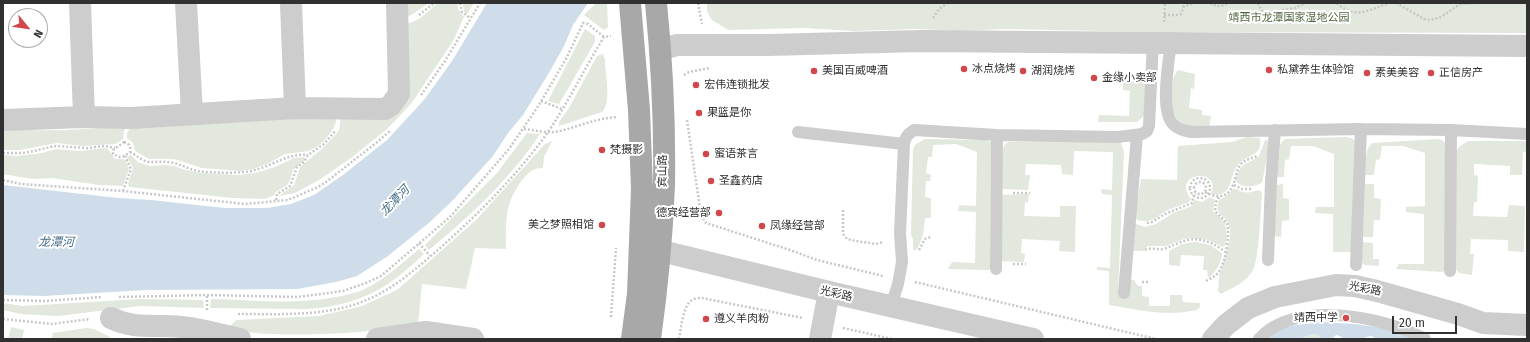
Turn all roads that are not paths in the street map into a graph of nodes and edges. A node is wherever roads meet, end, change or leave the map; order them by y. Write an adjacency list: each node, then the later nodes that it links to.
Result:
1 (80, 3): 12 (street)
2 (186, 3): 11 (street)
3 (291, 3): 10 (street)
4 (397, 3): 10 (street)
5 (631, 7): 24 (main road, 宾山路)
6 (657, 7): 9 (main road, 宾山路)
7 (1162, 43): 8 (street); 9 (street); 14 (lane); 15 (lane)
8 (1527, 46)
9 (660, 50): 24 (main road, 宾山路)
10 (295, 108): 11 (street)
11 (192, 114): 12 (street)
12 (84, 117): 13 (street)
13 (3, 120)
14 (1173, 125): 15 (lane); 18 (lane)
15 (1150, 126): 22 (lane)
16 (1361, 129): 17 (lane); 18 (lane); 26 (lane)
17 (1451, 130): 20 (lane); 28 (lane)
18 (1269, 131): 25 (lane)
19 (798, 132): 23 (lane)
20 (1527, 134)
21 (997, 135): 22 (lane); 23 (lane); 27 (lane)
22 (1137, 136): 30 (lane)
23 (904, 144): 31 (lane)
24 (650, 248): 29 (street, 光彩路); 38 (main road, 宾山路); 39 (main road, 宾山路)
25 (1268, 260)
26 (1356, 265)
27 (996, 269)
28 (1450, 271)
29 (829, 292): 31 (street, 光彩路); 34 (street)
30 (1124, 293)
31 (891, 306): 40 (street, 光彩路)
32 (112, 308): 35 (street)
33 (1527, 325): 41 (street, 光彩路)
34 (828, 333)
35 (240, 339)
36 (377, 339): 37 (street)
37 (473, 339)
38 (632, 339)
39 (650, 339)
40 (1033, 339)
41 (1213, 339)
42 (1259, 339): 43 (lane)
43 (1425, 339)

